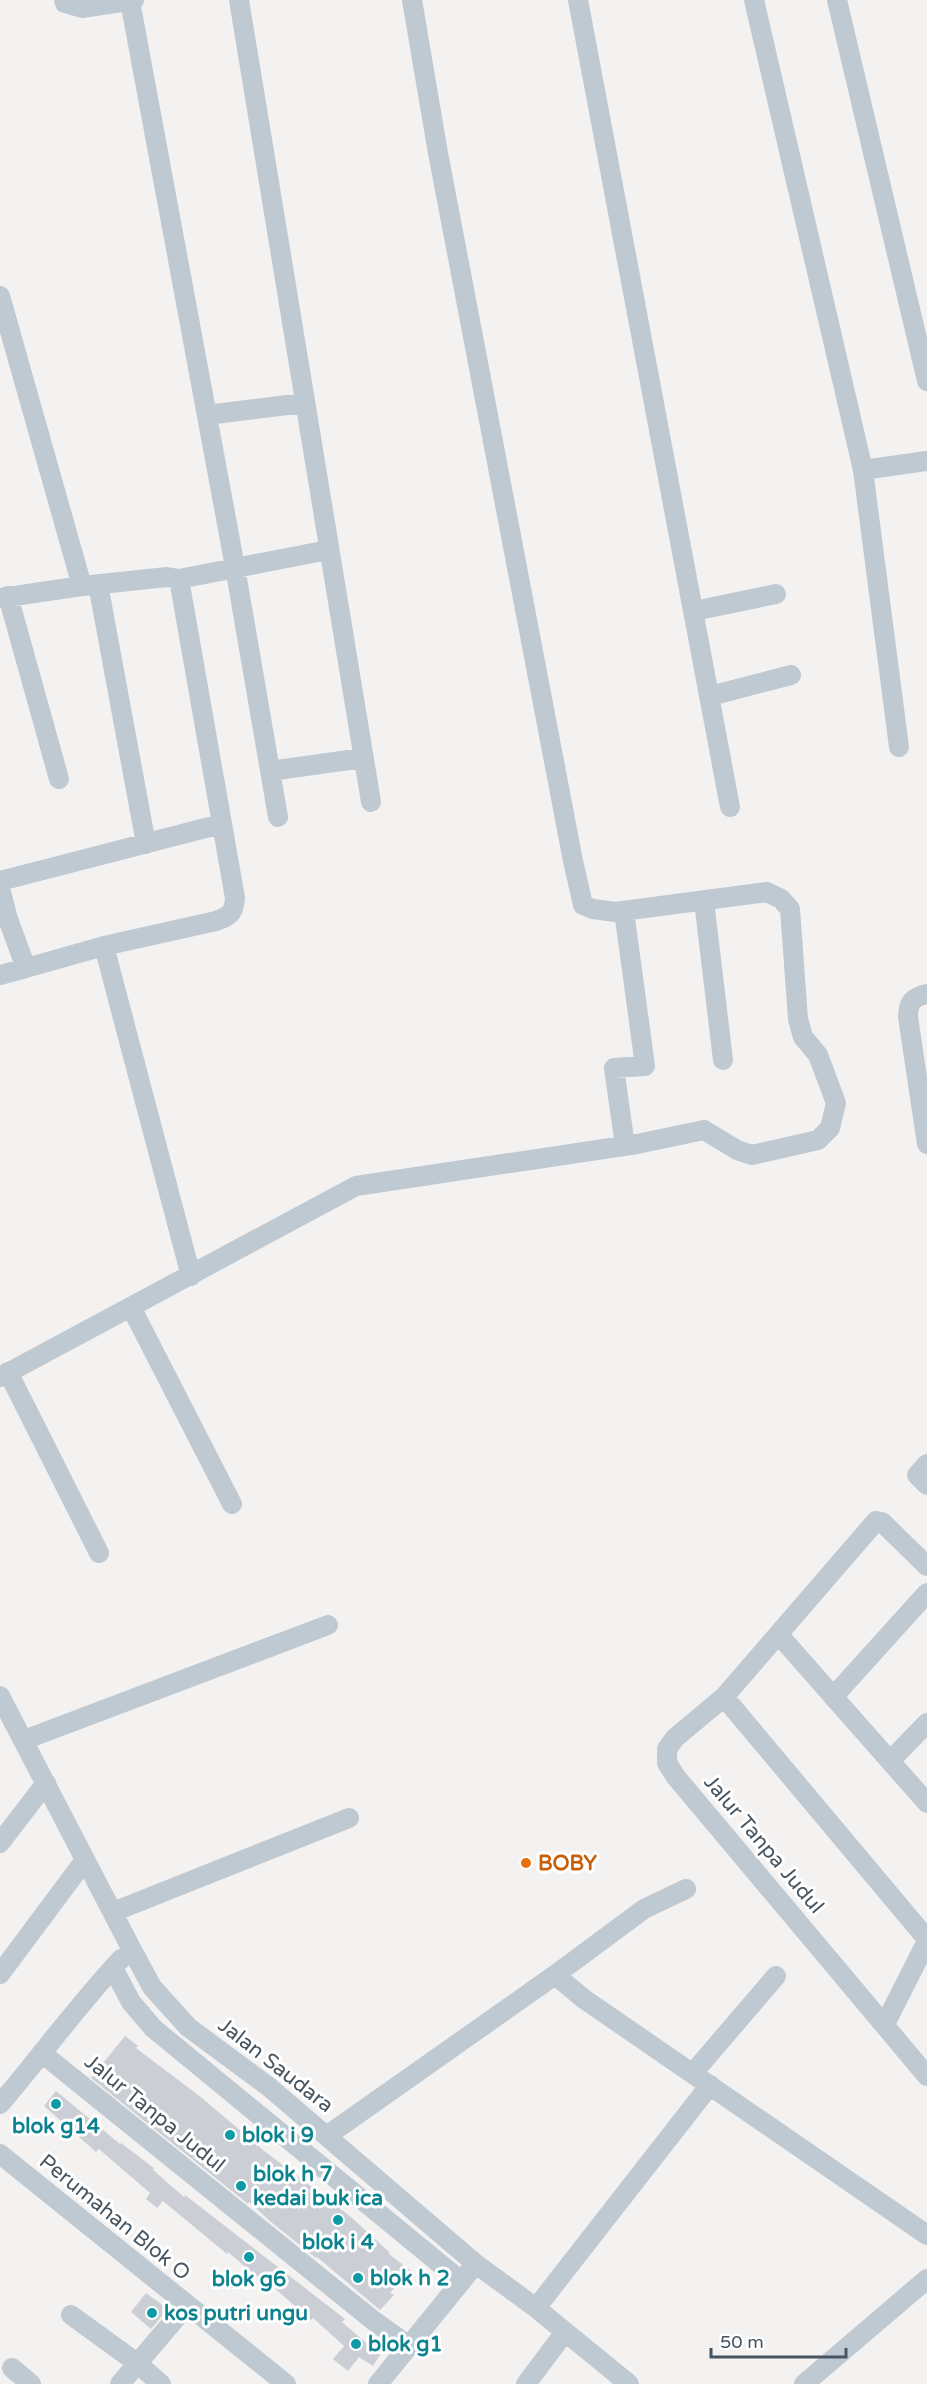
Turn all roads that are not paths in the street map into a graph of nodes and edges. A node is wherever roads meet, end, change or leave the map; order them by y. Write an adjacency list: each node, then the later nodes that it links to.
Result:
1 (64, 0): 7 (street)
2 (239, 0): 10 (street)
3 (412, 0): 35 (street)
4 (578, 0): 20 (street)
5 (754, 0): 13 (street)
6 (837, 0): 9 (street)
7 (132, 1): 11 (street)
8 (0, 296): 17 (street)
9 (927, 381)
10 (304, 403): 11 (street); 14 (street)
11 (207, 415): 15 (street)
12 (927, 461): 13 (street)
13 (863, 470): 23 (street)
14 (328, 550): 15 (street); 24 (street)
15 (235, 567): 16 (street); 25 (street)
16 (179, 579): 17 (street); 30 (street)
17 (90, 585): 19 (street); 31 (street)
18 (776, 594): 20 (street)
19 (4, 597): 26 (street)
20 (694, 611): 22 (street)
21 (791, 675): 22 (street)
22 (710, 696): 28 (street)
23 (899, 747)
24 (363, 758): 25 (street); 27 (street)
25 (270, 771): 29 (street)
26 (59, 779)
27 (371, 802)
28 (730, 807)
29 (278, 817)
30 (221, 825): 31 (street); 36 (street)
31 (146, 844): 32 (street)
32 (0, 881)
33 (0, 888): 37 (street)
34 (704, 901): 35 (street); 40 (street); 42 (street)
35 (624, 911): 42 (street)
36 (104, 946): 37 (street); 43 (street)
37 (26, 968): 38 (street)
38 (0, 975)
39 (927, 994): 41 (street)
40 (723, 1060)
41 (927, 1144)
42 (625, 1146): 43 (street)
43 (191, 1276): 44 (street)
44 (131, 1307): 45 (street); 48 (street)
45 (4, 1374): 49 (street)
46 (927, 1464): 47 (street)
47 (927, 1485)
48 (232, 1504)
49 (99, 1553)
50 (927, 1566): 53 (street, Jalur Tanpa Judul)
51 (927, 1593): 56 (street)
52 (328, 1625): 58 (street)
53 (779, 1635): 55 (street, Jalur Tanpa Judul); 56 (street)
54 (0, 1696): 58 (street, Jalan Saudara)
55 (724, 1696): 67 (street); 73 (street, Jalur Tanpa Judul)
56 (833, 1696): 59 (street)
57 (927, 1723): 59 (street)
58 (24, 1740): 60 (street, Jalan Saudara)
59 (890, 1761): 61 (street)
60 (46, 1783): 63 (street); 64 (street, Jalan Saudara)
61 (927, 1803)
62 (349, 1818): 66 (street)
63 (0, 1843)
64 (85, 1860): 66 (street, Jalan Saudara); 70 (street)
65 (686, 1889): 71 (street)
66 (112, 1912): 68 (street, Jalan Saudara)
67 (927, 1940): 73 (street)
68 (131, 1948): 69 (street); 78 (street, Jalan Saudara)
69 (113, 1968): 74 (street); 80 (street)
70 (0, 1974)
71 (555, 1975): 75 (street); 81 (street)
72 (776, 1976): 75 (street)
73 (885, 2024): 76 (street, Jalur Tanpa Judul)
74 (43, 2054): 79 (street); 91 (street, Jalur Tanpa Judul)
75 (693, 2073): 77 (street)
76 (927, 2076)
77 (710, 2085): 83 (street); 88 (street)
78 (269, 2087): 80 (street); 81 (street, Jalan Saudara)
79 (0, 2104)
80 (252, 2110): 86 (street)
81 (328, 2135): 84 (street, Jalan Saudara)
82 (0, 2154): 87 (street, Perumahan Blok O)
83 (927, 2235)
84 (476, 2264): 86 (street); 88 (street, Jalan Saudara)
85 (927, 2279): 101 (street)
86 (461, 2281): 91 (street)
87 (187, 2305): 92 (street); 97 (street, Perumahan Blok O)
88 (536, 2308): 90 (street, Jalan Saudara)
89 (71, 2315): 92 (street)
90 (565, 2332): 99 (street); 100 (street, Jalan Saudara)
91 (409, 2346): 98 (street)
92 (137, 2363): 95 (street); 96 (street)
93 (12, 2368): 94 (street)
94 (31, 2384)
95 (120, 2384)
96 (161, 2384)
97 (286, 2384)
98 (378, 2384)
99 (526, 2384)
100 (629, 2384)
101 (804, 2384)

